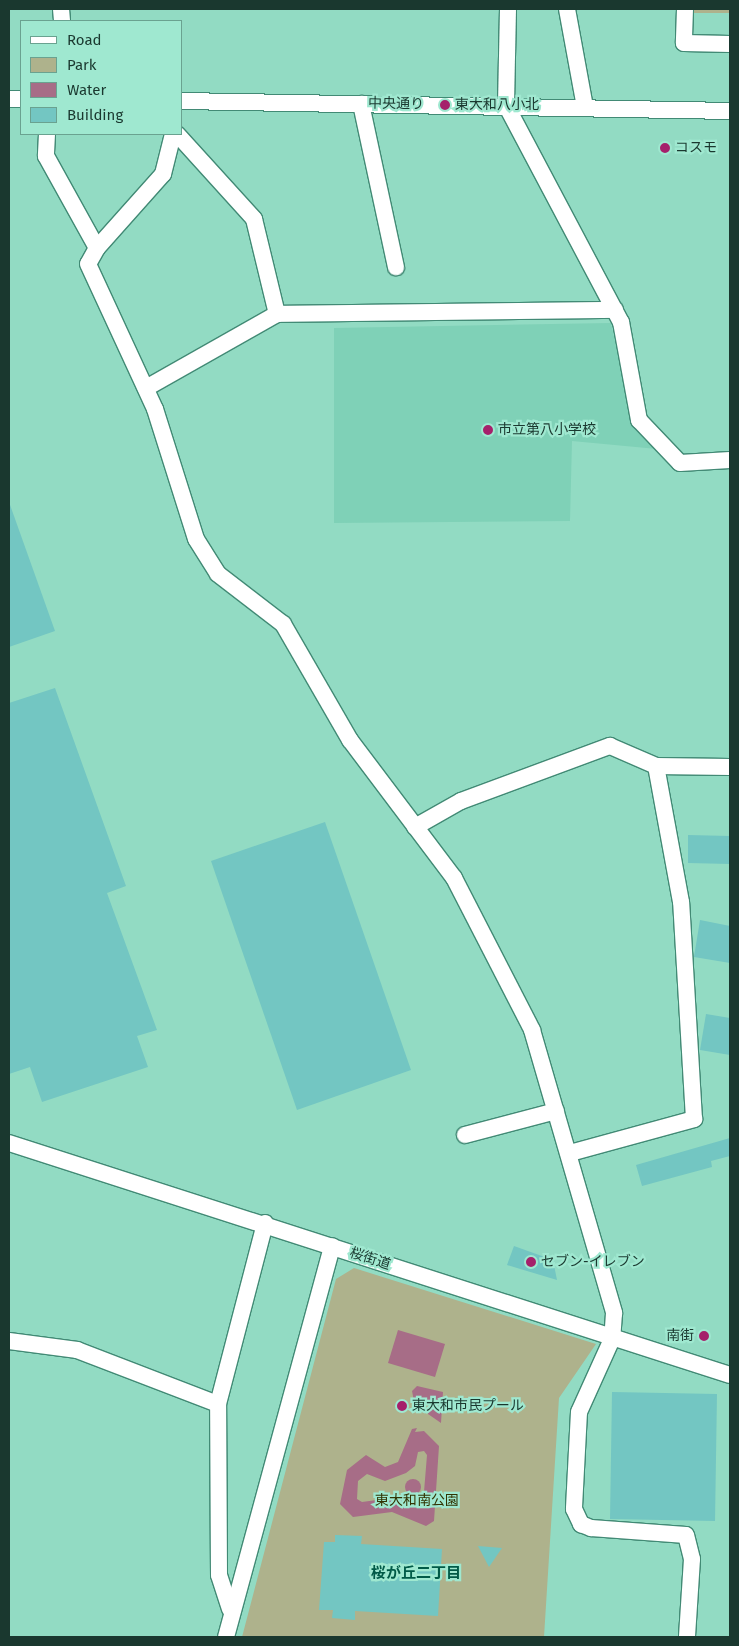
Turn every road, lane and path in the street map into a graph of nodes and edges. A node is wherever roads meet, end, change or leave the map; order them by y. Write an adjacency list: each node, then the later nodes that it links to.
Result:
1 (508, 9): 7 (street)
2 (567, 9): 8 (street)
3 (685, 9): 4 (street)
4 (730, 44)
5 (182, 104): 6 (street, 中央通り)
6 (361, 104): 7 (street, 中央通り); 14 (street)
7 (506, 105): 8 (street, 中央通り); 15 (street)
8 (585, 107): 9 (street, 中央通り)
9 (730, 111)
10 (47, 135): 13 (street)
11 (175, 135): 13 (street)
12 (176, 135): 16 (street)
13 (97, 248): 17 (street)
14 (396, 267)
15 (615, 310): 16 (street); 18 (street)
16 (277, 314): 17 (street)
17 (146, 388): 21 (street)
18 (730, 460)
19 (656, 766): 20 (street); 21 (street); 25 (street)
20 (730, 767)
21 (415, 827): 22 (street)
22 (556, 1111): 23 (street); 25 (street)
23 (464, 1135)
24 (9, 1143): 26 (street, 桜街道)
25 (570, 1153): 28 (street)
26 (264, 1224): 27 (street, 桜街道); 31 (street)
27 (332, 1246): 28 (street, 桜街道); 32 (street)
28 (612, 1339): 30 (street, 桜街道); 34 (street)
29 (9, 1341): 31 (street)
30 (730, 1375)
31 (218, 1404): 32 (street)
32 (230, 1609): 33 (street)
33 (226, 1637)
34 (687, 1637)

